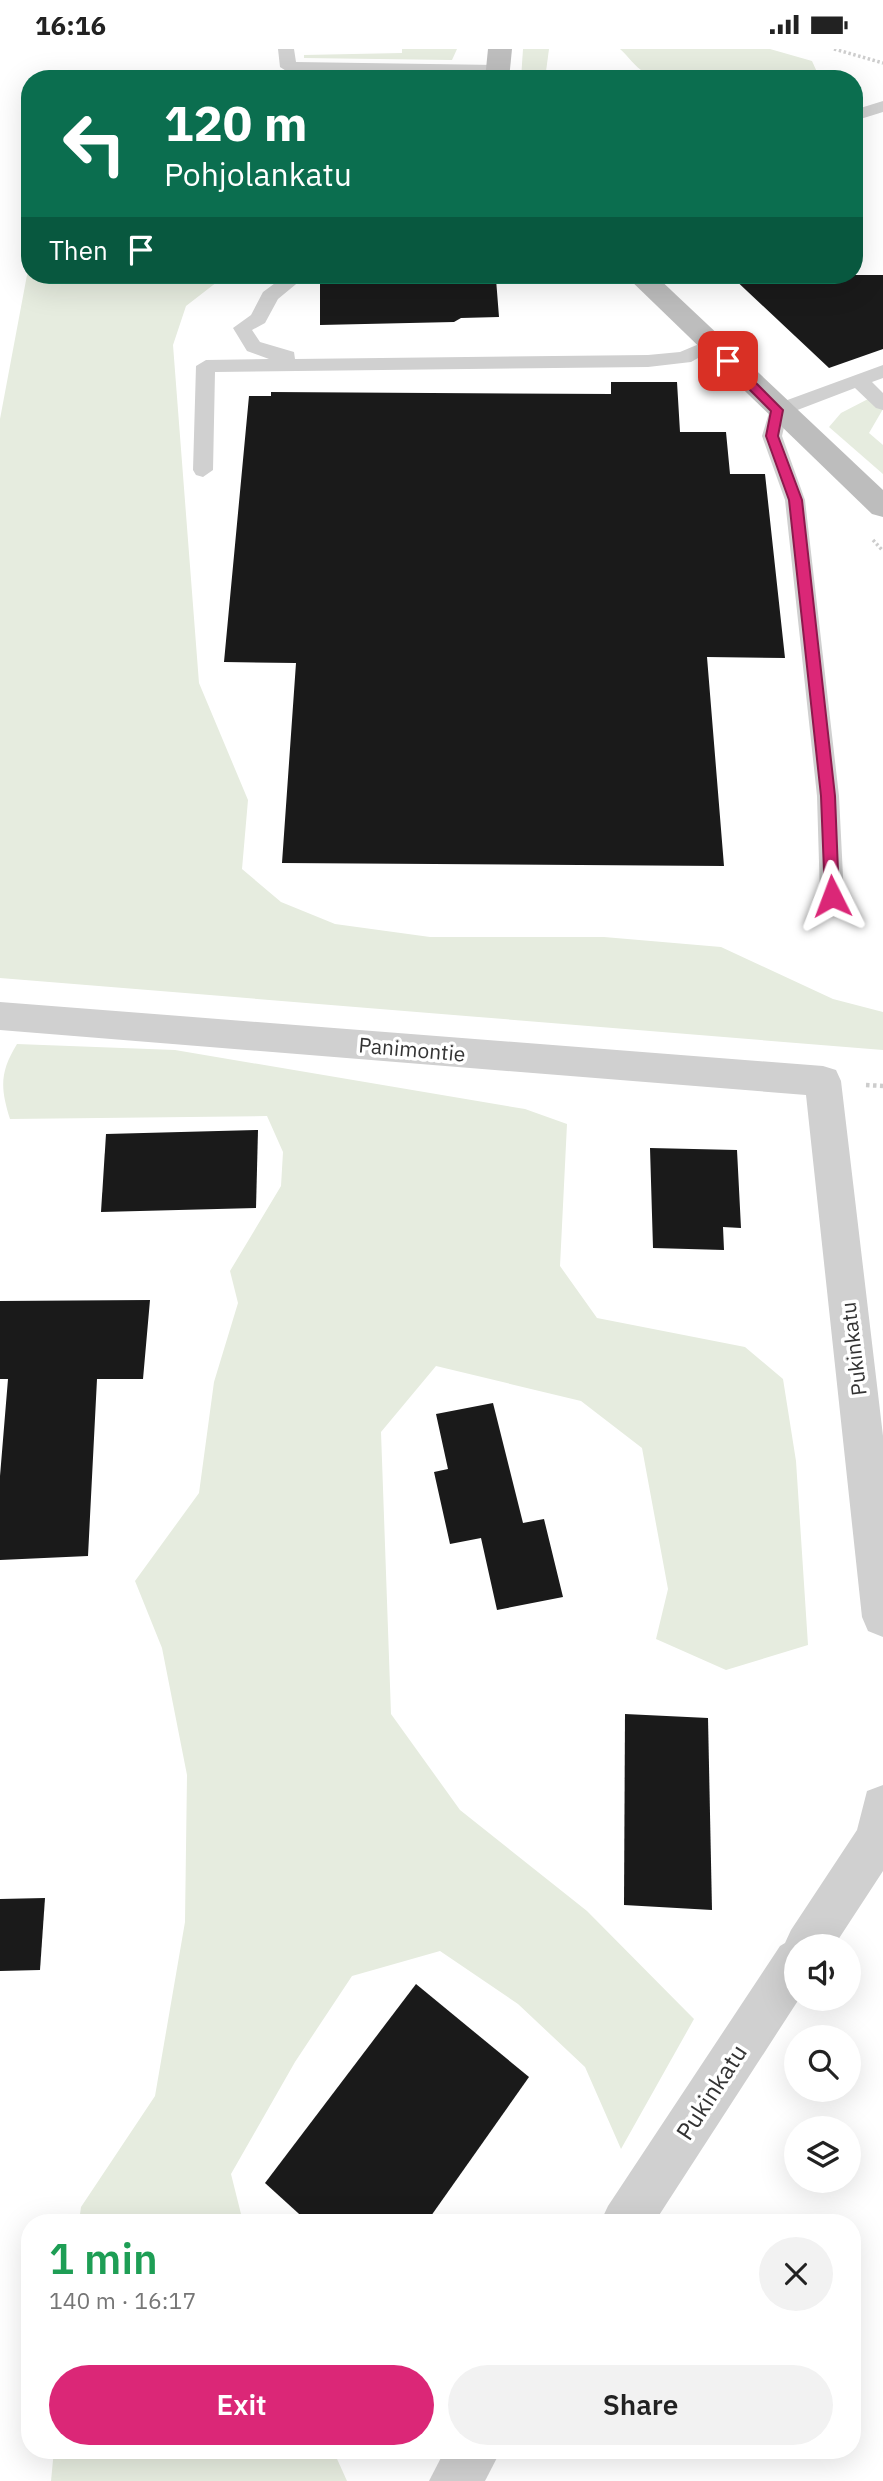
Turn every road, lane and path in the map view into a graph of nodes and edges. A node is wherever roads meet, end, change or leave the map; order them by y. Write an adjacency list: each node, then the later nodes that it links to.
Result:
1 (286, 49): 5 (lane)
2 (834, 49): 3 (path)
3 (883, 63)
4 (498, 66): 6 (lane)
5 (282, 70)
6 (375, 70)
7 (883, 106): 8 (lane)
8 (863, 113)
9 (286, 284): 12 (lane)
10 (648, 284): 11 (main road)
11 (711, 345): 12 (lane); 16 (main road)
12 (333, 364): 17 (lane)
13 (883, 371): 14 (lane)
14 (858, 380): 15 (lane); 16 (lane)
15 (883, 404)
16 (778, 410): 18 (main road); 19 (lane)
17 (203, 470)
18 (883, 507)
19 (832, 896)
20 (0, 1016): 21 (street, Panimontie)
21 (823, 1081): 22 (street, Pukinkatu)
22 (883, 1617)
23 (883, 1807): 24 (street)
24 (815, 1934)
25 (784, 1980): 26 (street, Pukinkatu)
26 (631, 2214)
27 (469, 2459): 28 (street)
28 (455, 2481)

